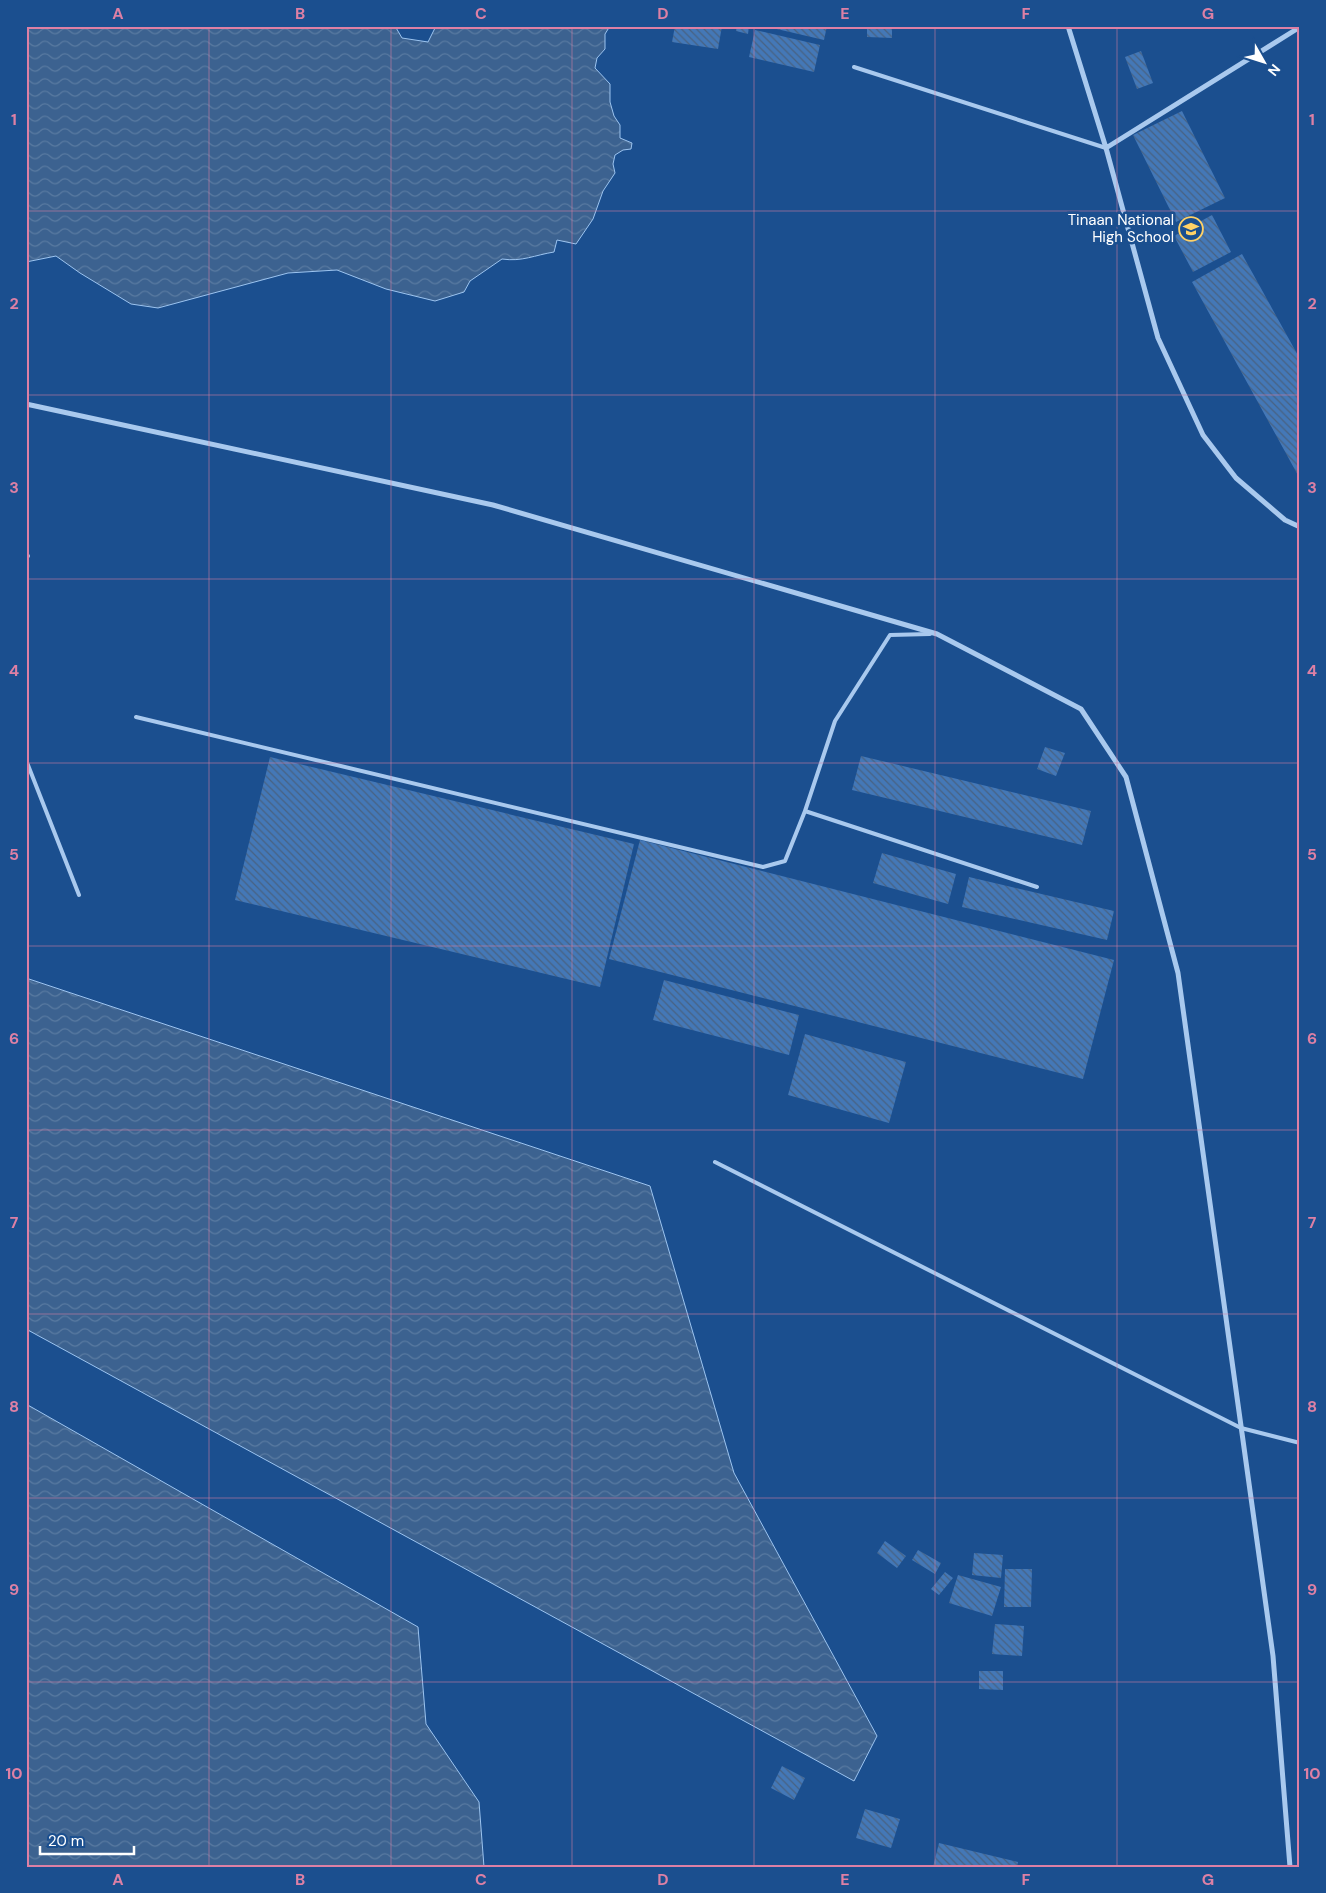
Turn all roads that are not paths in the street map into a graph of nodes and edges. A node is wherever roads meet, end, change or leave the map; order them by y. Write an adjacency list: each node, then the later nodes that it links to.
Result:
1 (1068, 26): 4 (street)
2 (1300, 27): 4 (street)
3 (854, 67): 4 (lane)
4 (1106, 148): 6 (street)
5 (26, 404): 7 (street)
6 (1300, 527)
7 (937, 634): 10 (lane); 14 (street)
8 (136, 717): 10 (lane)
9 (26, 760): 12 (lane)
10 (805, 811): 11 (lane)
11 (1037, 887)
12 (79, 895)
13 (715, 1162): 14 (lane)
14 (1241, 1428): 15 (lane); 16 (street)
15 (1300, 1443)
16 (1290, 1867)

